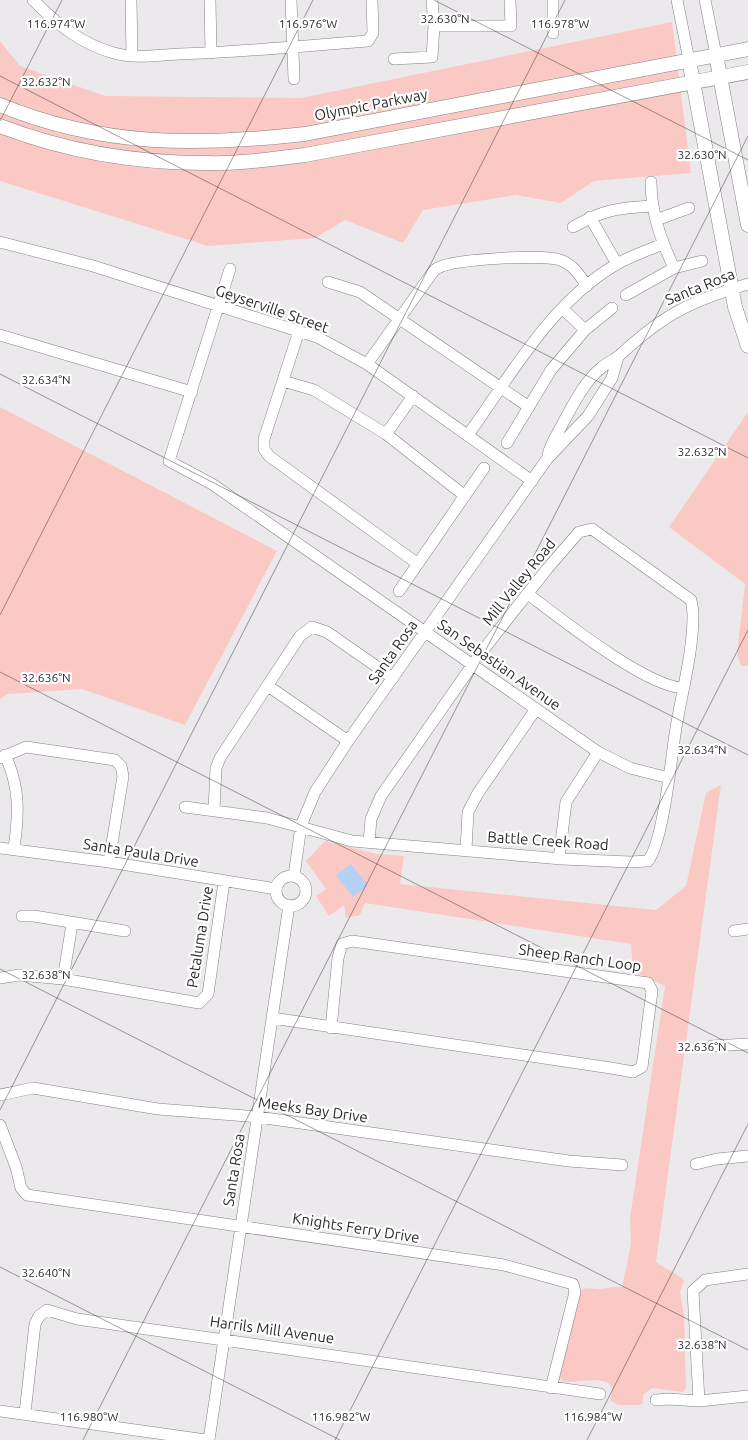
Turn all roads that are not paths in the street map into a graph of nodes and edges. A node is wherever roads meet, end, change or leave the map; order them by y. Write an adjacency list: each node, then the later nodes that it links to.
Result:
1 (33, 0): 17 (street)
2 (131, 0): 17 (street)
3 (210, 0): 15 (street)
4 (291, 0): 13 (street)
5 (372, 0): 13 (street)
6 (432, 0): 11 (street)
7 (510, 0): 11 (street)
8 (553, 0): 12 (street)
9 (677, 0): 19 (street)
10 (705, 0): 16 (street)
11 (434, 26): 18 (street)
12 (553, 33)
13 (293, 47): 15 (street); 22 (street)
14 (748, 50): 16 (main road, Olympic Parkway)
15 (211, 53): 17 (street)
16 (716, 55): 19 (main road, Olympic Parkway); 21 (main road)
17 (132, 56)
18 (394, 59)
19 (689, 60): 23 (main road); 24 (main road, Olympic Parkway)
20 (748, 72): 21 (main road)
21 (721, 77): 23 (main road); 31 (main road)
22 (294, 79)
23 (693, 82): 25 (main road); 42 (main road)
24 (0, 105)
25 (0, 126)
26 (651, 182): 27 (street)
27 (651, 206): 29 (street); 30 (street)
28 (689, 208): 30 (street)
29 (590, 217): 32 (street); 36 (street)
30 (656, 220): 34 (street)
31 (748, 226)
32 (573, 227)
33 (0, 242): 44 (street, Geyserville Street)
34 (663, 244): 36 (street); 37 (street)
35 (702, 261): 37 (street)
36 (617, 264): 41 (street)
37 (674, 268): 43 (street)
38 (230, 269): 44 (street)
39 (328, 282): 47 (street)
40 (748, 284): 42 (street, Santa Rosa)
41 (588, 286): 46 (street); 47 (street)
42 (731, 289): 51 (main road); 52 (street, Santa Rosa)
43 (626, 295)
44 (218, 306): 49 (street, Geyserville Street); 56 (street)
45 (612, 308): 48 (street)
46 (563, 309): 48 (street); 55 (street)
47 (399, 319): 53 (street); 55 (street)
48 (585, 330): 58 (street)
49 (299, 331): 53 (street, Geyserville Street); 54 (street)
50 (0, 335): 56 (street)
51 (748, 346)
52 (618, 357): 62 (street, Santa Rosa); 62 (street, Santa Rosa)
53 (367, 364): 57 (street, Geyserville Street)
54 (283, 381): 59 (street); 66 (street)
55 (501, 389): 58 (street); 60 (street)
56 (192, 392): 70 (street, San Sebastian Avenue)
57 (413, 396): 59 (street); 60 (street, Geyserville Street)
58 (529, 408): 61 (street)
59 (386, 434): 65 (street)
60 (468, 435): 64 (street, Geyserville Street)
61 (507, 443)
62 (547, 459): 64 (street, Santa Rosa)
63 (484, 468): 65 (street)
64 (532, 480): 70 (street, Santa Rosa)
65 (465, 496): 66 (street)
66 (418, 564): 67 (street)
67 (399, 591)
68 (528, 594): 69 (street, Mill Valley Road); 71 (street, Mill Valley Road); 74 (street)
69 (691, 600): 74 (street, Battle Creek Road)
70 (425, 632): 71 (street, San Sebastian Avenue); 72 (street, Santa Rosa)
71 (472, 665): 75 (street, San Sebastian Avenue); 83 (street, Mill Valley Road)
72 (393, 678): 73 (street); 76 (street, Santa Rosa)
73 (268, 686): 76 (street); 81 (street)
74 (683, 688): 79 (street, Battle Creek Road)
75 (536, 709): 77 (street, San Sebastian Avenue); 86 (street)
76 (348, 742): 82 (street, Santa Rosa)
77 (598, 752): 79 (street, San Sebastian Avenue); 87 (street)
78 (3, 756): 85 (street); 88 (street)
79 (669, 778): 87 (street, Battle Creek Road)
80 (184, 807): 81 (street, Battle Creek Road)
81 (214, 810): 82 (street, Battle Creek Road)
82 (301, 826): 83 (street, Battle Creek Road); 89 (street, Santa Rosa)
83 (369, 842): 86 (street, Battle Creek Road)
84 (0, 848): 85 (street, Santa Paula Drive)
85 (14, 848): 88 (street, Santa Paula Drive)
86 (466, 850): 87 (street, Battle Creek Road)
87 (559, 859)
88 (109, 862): 90 (street, Santa Paula Drive)
89 (294, 876): 91 (street); 92 (street)
90 (224, 882): 91 (street, Santa Paula Drive); 99 (street, Petaluma Drive)
91 (276, 889): 92 (street)
92 (289, 905): 100 (street, Santa Rosa)
93 (22, 916): 94 (street)
94 (72, 924): 97 (street); 99 (street)
95 (748, 929): 96 (street)
96 (734, 930)
97 (125, 932)
98 (0, 978): 99 (street, Petaluma Drive)
99 (63, 979)
100 (272, 1018): 101 (street, Sheep Ranch Loop); 105 (street, Santa Rosa)
101 (331, 1028): 101 (street, Sheep Ranch Loop)
102 (748, 1044): 103 (street)
103 (712, 1046)
104 (0, 1095): 105 (street, Meeks Bay Drive)
105 (258, 1117): 109 (street, Meeks Bay Drive); 110 (street, Santa Rosa)
106 (0, 1125): 110 (street, Knights Ferry Drive)
107 (748, 1156): 108 (street)
108 (696, 1164)
109 (622, 1165)
110 (240, 1225): 112 (street, Santa Rosa); 113 (street, Knights Ferry Drive)
111 (748, 1274): 117 (street)
112 (224, 1338): 113 (street, Harrils Mill Avenue); 119 (street, Harrils Mill Avenue); 120 (street, Santa Rosa)
113 (551, 1388): 114 (street, Harrils Mill Avenue)
114 (600, 1394)
115 (748, 1396): 117 (street)
116 (656, 1400): 117 (street)
117 (700, 1401)
118 (0, 1411): 119 (street)
119 (26, 1413): 120 (street)
120 (208, 1440)

